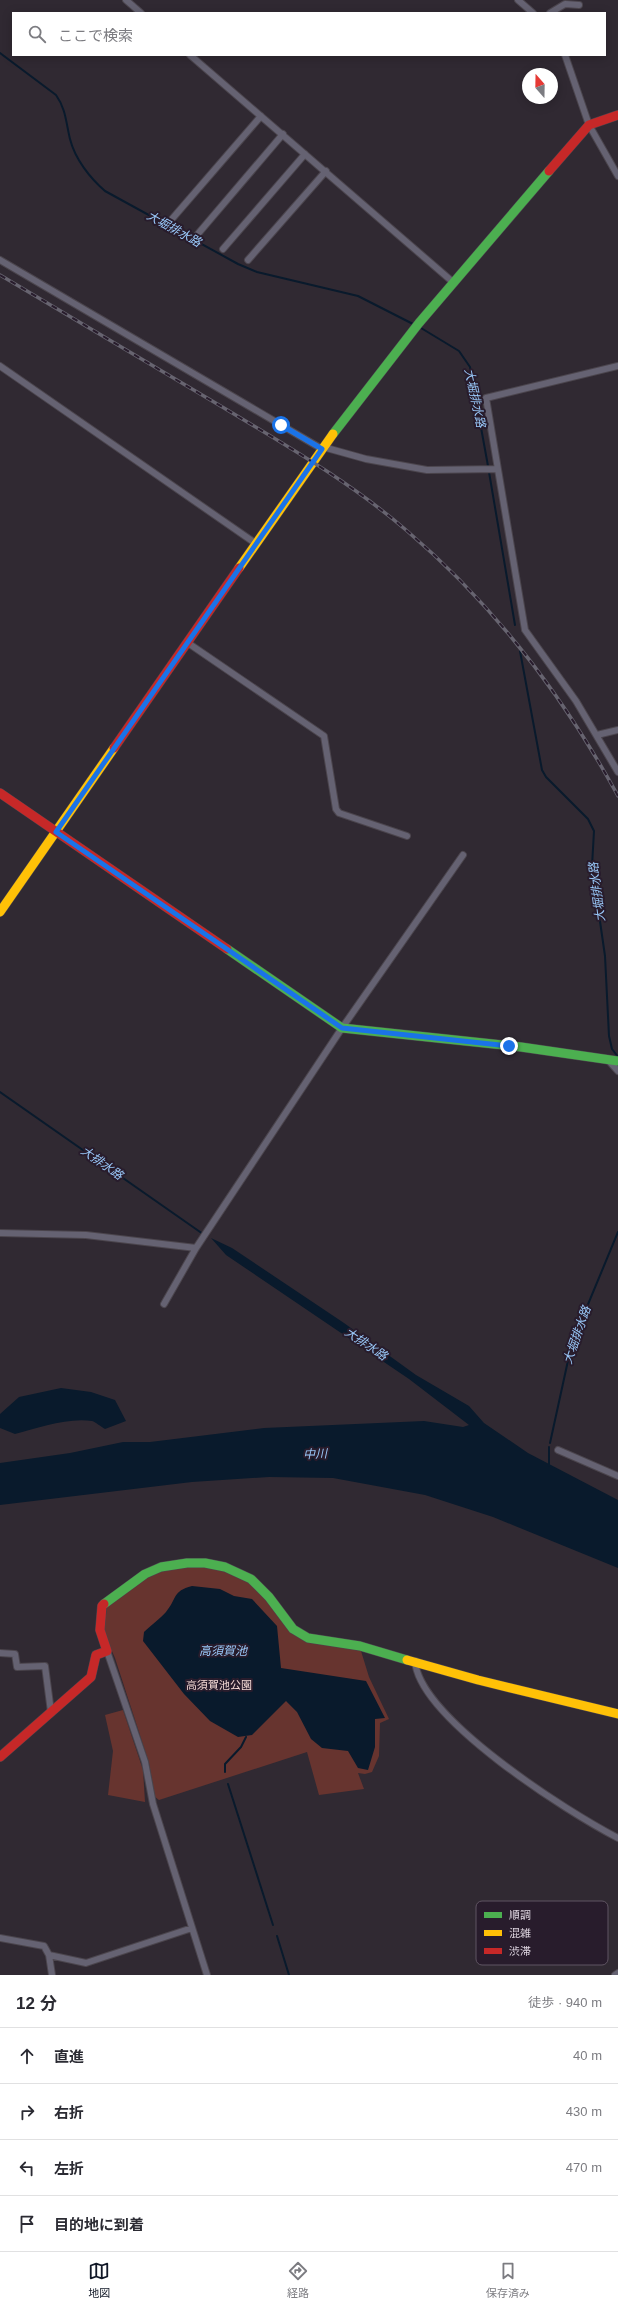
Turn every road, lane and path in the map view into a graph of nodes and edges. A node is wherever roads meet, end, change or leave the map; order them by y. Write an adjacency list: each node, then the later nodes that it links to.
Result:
1 (126, 0): 4 (street)
2 (518, 0): 5 (street)
3 (579, 5): 6 (street)
4 (140, 12)
5 (532, 12)
6 (552, 12)
7 (191, 56): 10 (street)
8 (565, 56): 11 (street)
9 (618, 115): 11 (street)
10 (261, 116): 12 (street); 16 (street)
11 (589, 125): 15 (street); 21 (street)
12 (282, 134): 13 (street); 17 (street)
13 (305, 154): 14 (street); 18 (street)
14 (326, 171): 20 (street); 21 (street)
15 (618, 176)
16 (172, 219)
17 (197, 235)
18 (223, 249)
19 (0, 260): 24 (street)
20 (248, 260)
21 (454, 283): 24 (street)
22 (0, 366): 26 (street)
23 (618, 366): 25 (street)
24 (322, 448): 25 (street); 26 (street)
25 (497, 469): 29 (street)
26 (256, 543): 27 (street)
27 (188, 643): 32 (street); 33 (street)
28 (618, 730): 29 (street)
29 (597, 735): 30 (street)
30 (618, 772)
31 (0, 793): 32 (street)
32 (56, 832): 35 (street); 36 (street)
33 (407, 836)
34 (463, 855): 36 (street)
35 (0, 912)
36 (342, 1028): 37 (street); 40 (street)
37 (613, 1061): 38 (street)
38 (618, 1071)
39 (0, 1233): 40 (street)
40 (198, 1246): 41 (street)
41 (164, 1304)
42 (558, 1450): 43 (street)
43 (618, 1476)
44 (107, 1651): 46 (street); 47 (street); 51 (street)
45 (0, 1653): 47 (street)
46 (415, 1661): 48 (street); 50 (street)
47 (51, 1712): 49 (street)
48 (618, 1714)
49 (0, 1757)
50 (618, 1838)
51 (192, 1928): 53 (street); 56 (street)
52 (0, 1938): 53 (street)
53 (49, 1956): 55 (street)
54 (618, 1973): 57 (street)
55 (52, 1975)
56 (207, 1975)
57 (615, 1975)

